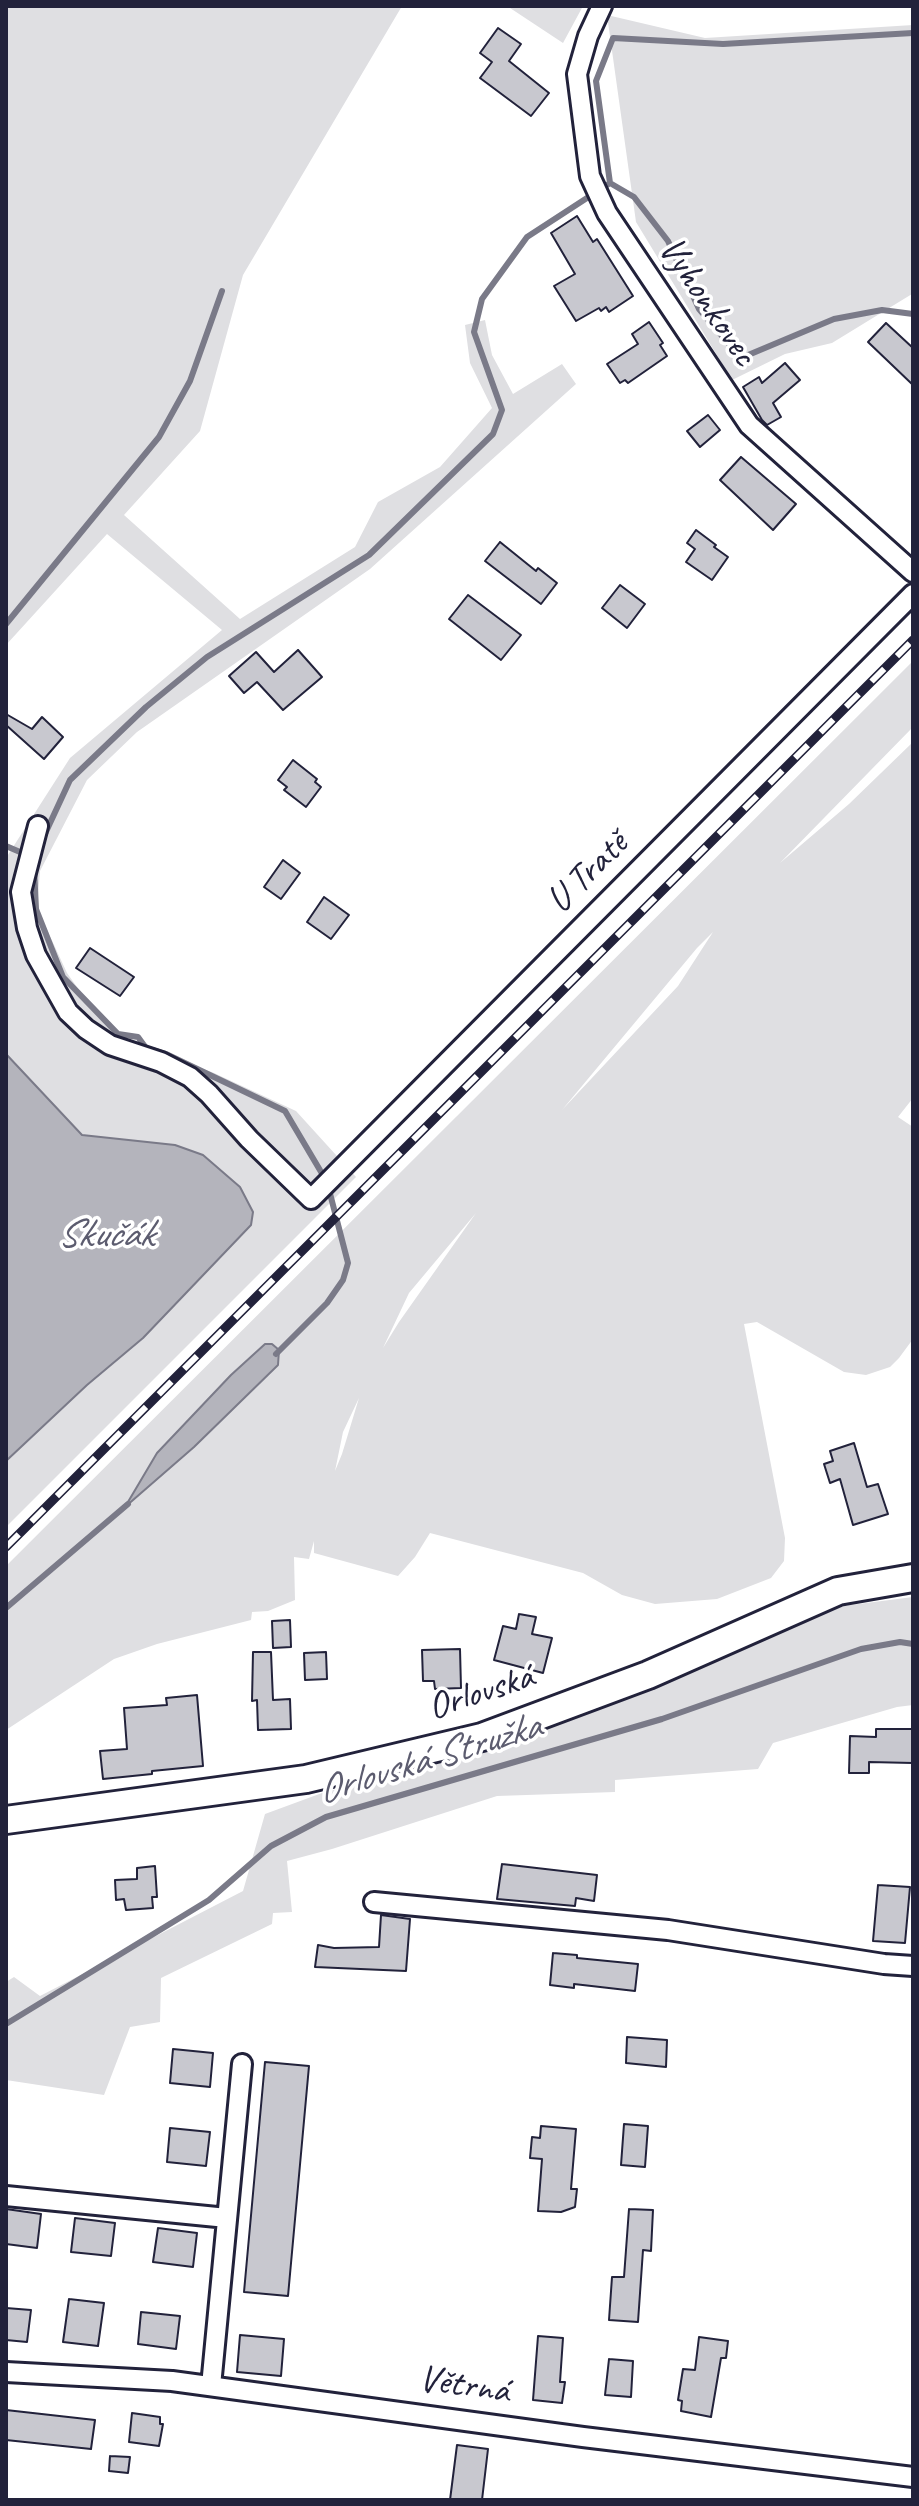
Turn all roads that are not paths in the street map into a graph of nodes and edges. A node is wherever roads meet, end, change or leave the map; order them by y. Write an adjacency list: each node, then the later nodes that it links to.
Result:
1 (602, 6): 2 (street, Vyhonkovec)
2 (913, 572)
3 (913, 594): 4 (street, U Tratě)
4 (36, 834)
5 (913, 1578): 6 (main road, Orlovská)
6 (6, 1820)
7 (374, 1902): 8 (street)
8 (913, 1966)
9 (242, 2064): 11 (street)
10 (6, 2196): 11 (street)
11 (227, 2218): 13 (street)
12 (6, 2372): 13 (street, Větrná)
13 (211, 2386): 14 (street, Větrná)
14 (913, 2477)

